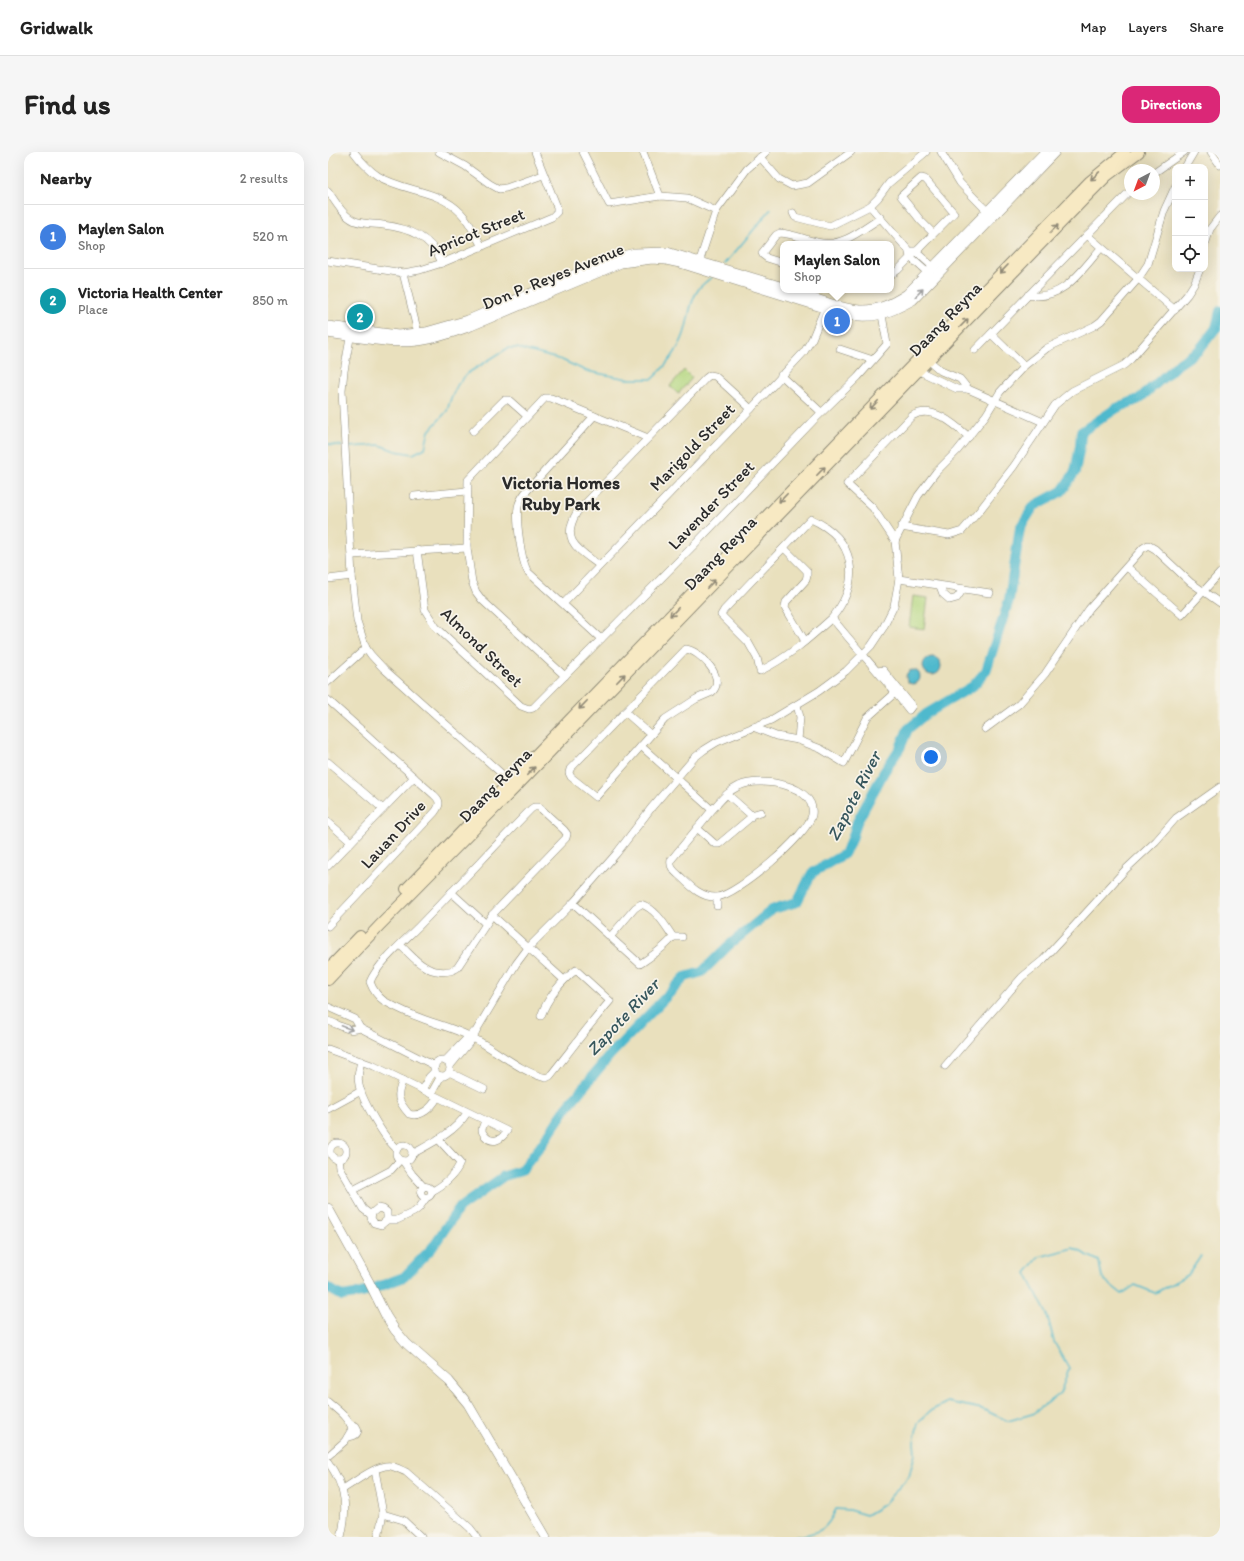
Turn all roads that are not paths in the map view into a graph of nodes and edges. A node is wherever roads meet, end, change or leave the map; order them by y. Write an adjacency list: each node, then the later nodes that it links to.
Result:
1 (354, 152): 41 (street)
2 (439, 152): 23 (street)
3 (535, 152): 23 (street)
4 (583, 152): 26 (street)
5 (643, 152): 26 (street)
6 (766, 152): 17 (street)
7 (851, 152): 17 (street)
8 (926, 152): 28 (street)
9 (941, 152): 30 (street)
10 (1045, 152): 30 (street, Don P. Reyes Avenue)
11 (1055, 152): 44 (street, Don P. Reyes Avenue)
12 (1125, 152): 70 (main road, Daang Reyna, one-way to 70)
13 (1139, 152): 70 (main road, Daang Reyna, one-way to 13)
14 (1184, 152): 18 (street)
15 (1194, 152): 19 (street)
16 (1211, 152): 21 (street)
17 (760, 157): 29 (street)
18 (1167, 163): 20 (street); 22 (street)
19 (1187, 164)
20 (1172, 165)
21 (1220, 165)
22 (1160, 168)
23 (543, 175): 41 (street, Apricot Street)
24 (328, 191): 47 (street)
25 (1172, 194): 53 (street)
26 (660, 196): 29 (street)
27 (1124, 197): 35 (street)
28 (870, 206): 31 (street); 33 (street)
29 (716, 211): 48 (street)
30 (987, 212): 44 (street, Don P. Reyes Avenue)
31 (793, 213)
32 (1220, 216): 37 (street)
33 (881, 218): 36 (street); 43 (street)
34 (933, 233): 34 (street); 43 (street)
35 (1086, 235): 42 (street); 58 (street)
36 (851, 236): 39 (street); 40 (street)
37 (1208, 236)
38 (813, 241): 46 (street)
39 (840, 241)
40 (854, 241)
41 (482, 247): 47 (street, Apricot Street)
42 (1101, 248): 53 (street); 58 (street)
43 (911, 253): 49 (street); 52 (street)
44 (945, 260): 49 (street, Don P. Reyes Avenue); 61 (street, Don P. Reyes Avenue, one-way to 44)
45 (328, 261): 51 (street, Apricot Street)
46 (780, 262)
47 (442, 263): 51 (street, Apricot Street)
48 (699, 264): 54 (street, Don P. Reyes Avenue); 55 (street, Don P. Reyes Avenue); 66 (street, Don P. Reyes Avenue)
49 (930, 270): 61 (street, Don P. Reyes Avenue)
50 (1199, 272): 60 (street)
51 (403, 273): 66 (street)
52 (894, 273)
53 (1138, 279): 60 (street); 71 (street)
54 (780, 286)
55 (780, 290)
56 (789, 293): 59 (street, Don P. Reyes Avenue)
57 (798, 293): 59 (street, Don P. Reyes Avenue)
58 (1028, 295): 65 (street)
59 (826, 305): 61 (street, Don P. Reyes Avenue); 73 (street, Marigold Street)
60 (1175, 310): 83 (street)
61 (881, 311): 69 (street, Lavender Street)
62 (328, 326): 64 (street, Don P. Reyes Avenue)
63 (328, 333): 64 (street, Don P. Reyes Avenue)
64 (351, 333): 66 (street, Don P. Reyes Avenue); 94 (street)
65 (991, 334): 68 (street); 71 (street)
66 (419, 337)
67 (840, 349): 69 (street)
68 (975, 350)
69 (873, 360): 80 (street, Lavender Street)
70 (928, 360): 72 (main road, Daang Reyna); 74 (street); 75 (street)
71 (1024, 366): 78 (street)
72 (914, 368): 75 (street); 129 (main road, Daang Reyna)
73 (781, 375): 79 (street, Marigold Street); 80 (street)
74 (951, 375): 76 (street); 77 (street)
75 (927, 376): 76 (street)
76 (946, 384): 77 (street)
77 (968, 389): 78 (street)
78 (994, 401): 83 (street); 85 (street)
79 (751, 409): 86 (street); 95 (street, Marigold Street)
80 (821, 412): 108 (street, Lavender Street)
81 (527, 416): 82 (street); 84 (street); 87 (street)
82 (594, 416): 86 (street); 105 (street)
83 (1043, 422): 89 (street)
84 (472, 430)
85 (969, 437): 89 (street); 90 (street)
86 (648, 438): 95 (street)
87 (467, 492): 88 (street); 91 (street)
88 (414, 496)
89 (901, 527): 90 (street)
90 (896, 541): 100 (street)
91 (467, 548): 93 (street); 113 (street)
92 (784, 548): 107 (street); 109 (street); 109 (street)
93 (417, 550): 94 (street); 118 (street, Almond Street)
94 (352, 555): 98 (street)
95 (599, 565): 105 (street, Marigold Street)
96 (1126, 567): 103 (street); 103 (street); 121 (street)
97 (1220, 573): 103 (street)
98 (352, 576): 99 (street); 110 (street)
99 (328, 578)
100 (899, 579): 101 (street); 111 (street)
101 (940, 586): 102 (street); 102 (street)
102 (963, 589): 104 (street)
103 (1204, 591): 106 (street)
104 (990, 593)
105 (564, 603): 108 (street)
106 (1220, 603)
107 (832, 618): 109 (street); 111 (street)
108 (601, 639): 113 (street, Lavender Street)
109 (805, 642)
110 (366, 648): 114 (street); 126 (street)
111 (864, 654): 112 (street); 117 (street)
112 (878, 671): 115 (street); 115 (street)
113 (565, 676): 118 (street, Lavender Street)
114 (328, 682)
115 (895, 693): 123 (street)
116 (328, 700): 127 (street, Lauan Drive)
117 (798, 705): 120 (street); 123 (street)
118 (529, 710)
119 (625, 712): 122 (street); 122 (street); 124 (street)
120 (753, 727): 123 (street); 128 (street)
121 (985, 729)
122 (650, 734): 124 (street)
123 (798, 740)
124 (641, 746): 128 (street)
125 (328, 762): 132 (street)
126 (502, 774)
127 (414, 777): 132 (street); 146 (street, Lauan Drive)
128 (676, 778): 133 (street); 142 (street)
129 (515, 782): 152 (main road, Daang Reyna); 153 (main road, Daang Reyna)
130 (1220, 787): 163 (street)
131 (727, 794): 133 (street); 135 (street); 141 (street)
132 (383, 809): 138 (street)
133 (712, 810): 137 (street)
134 (761, 812): 135 (street)
135 (751, 815): 137 (street)
136 (328, 822): 138 (street)
137 (697, 828): 141 (street)
138 (351, 842): 139 (street)
139 (328, 866)
140 (451, 892): 144 (street); 145 (street); 150 (street)
141 (717, 897): 143 (street)
142 (572, 903): 147 (street); 151 (street)
143 (717, 906)
144 (492, 915): 145 (street); 151 (street)
145 (486, 924): 150 (street)
146 (330, 930)
147 (610, 937): 148 (street); 148 (street)
148 (673, 937): 149 (street)
149 (682, 937)
150 (400, 945): 159 (street)
151 (528, 948): 154 (street); 159 (street)
152 (328, 969)
153 (328, 980)
154 (564, 980): 156 (street); 159 (street)
155 (328, 1007): 158 (street)
156 (541, 1016)
157 (328, 1021): 158 (street, one-way to 158)
158 (360, 1028): 164 (street)
159 (473, 1035): 162 (street)
160 (328, 1049): 161 (street)
161 (361, 1061): 165 (street); 168 (street)
162 (448, 1066): 164 (street); 164 (street); 166 (street)
163 (944, 1066)
164 (437, 1071): 167 (street); 169 (street)
165 (403, 1080): 167 (street); 169 (street)
166 (484, 1089)
167 (422, 1090): 169 (street)
168 (361, 1091): 170 (street); 174 (street)
169 (434, 1096): 171 (street)
170 (328, 1109)
171 (467, 1113): 172 (street); 173 (street)
172 (485, 1121)
173 (438, 1139): 175 (street); 180 (street)
174 (396, 1150): 175 (street); 177 (street)
175 (412, 1154): 177 (street)
176 (338, 1159): 179 (street)
177 (402, 1160): 178 (street); 179 (street)
178 (424, 1187): 180 (street); 181 (street)
179 (353, 1190): 183 (street)
180 (432, 1191): 181 (street)
181 (426, 1198): 184 (street)
182 (328, 1208): 196 (street)
183 (371, 1215): 184 (street); 184 (street)
184 (388, 1220)
185 (328, 1402): 186 (street)
186 (328, 1456)
187 (328, 1462): 189 (street)
188 (374, 1470): 189 (street); 190 (street); 195 (street)
189 (343, 1490): 192 (street)
190 (383, 1514): 191 (street); 193 (street)
191 (414, 1534): 194 (street)
192 (341, 1537)
193 (378, 1537)
194 (421, 1537)
195 (477, 1537)
196 (546, 1537)

